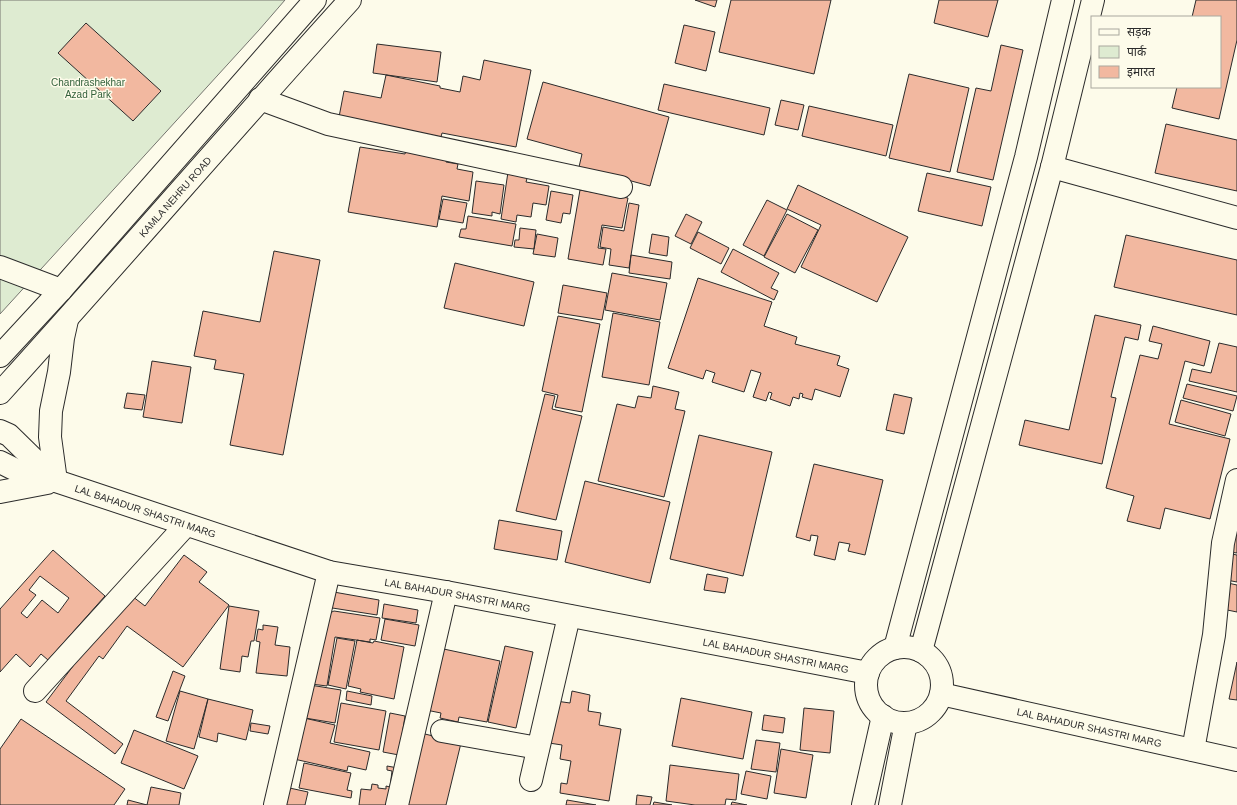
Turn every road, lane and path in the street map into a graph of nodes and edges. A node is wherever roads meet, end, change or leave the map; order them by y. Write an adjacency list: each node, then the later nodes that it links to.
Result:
1 (316, 0): 10 (street)
2 (350, 0): 5 (street, KAMLA NEHRU ROAD)
3 (1063, 0): 23 (street)
4 (1093, 0): 6 (street)
5 (260, 99): 7 (street); 11 (street, KAMLA NEHRU ROAD)
6 (1052, 167): 8 (street); 24 (street)
7 (621, 187)
8 (1237, 218)
9 (0, 267): 10 (street)
10 (61, 290): 12 (street)
11 (67, 320): 13 (street, KAMLA NEHRU ROAD); 17 (street)
12 (0, 356)
13 (0, 392)
14 (0, 431): 17 (street)
15 (0, 462): 17 (street, LAL BAHADUR SHASTRI MARG)
16 (1237, 480): 32 (street)
17 (56, 481): 18 (street); 19 (street, LAL BAHADUR SHASTRI MARG)
18 (0, 492)
19 (186, 524): 20 (street, LAL BAHADUR SHASTRI MARG); 26 (street)
20 (329, 572): 21 (street, LAL BAHADUR SHASTRI MARG); 35 (street)
21 (446, 592): 22 (street, LAL BAHADUR SHASTRI MARG); 36 (street)
22 (569, 616): 25 (street, LAL BAHADUR SHASTRI MARG); 31 (street)
23 (895, 648): 24 (street); 25 (street)
24 (921, 651): 27 (street)
25 (868, 673): 28 (street)
26 (34, 690)
27 (941, 694): 29 (street); 32 (street, LAL BAHADUR SHASTRI MARG)
28 (883, 716): 29 (street); 37 (street)
29 (906, 723): 38 (street)
30 (442, 731): 31 (street)
31 (538, 748): 34 (street)
32 (1193, 750): 33 (street, LAL BAHADUR SHASTRI MARG)
33 (1237, 760)
34 (531, 780)
35 (275, 805)
36 (397, 805)
37 (863, 805)
38 (890, 805)

